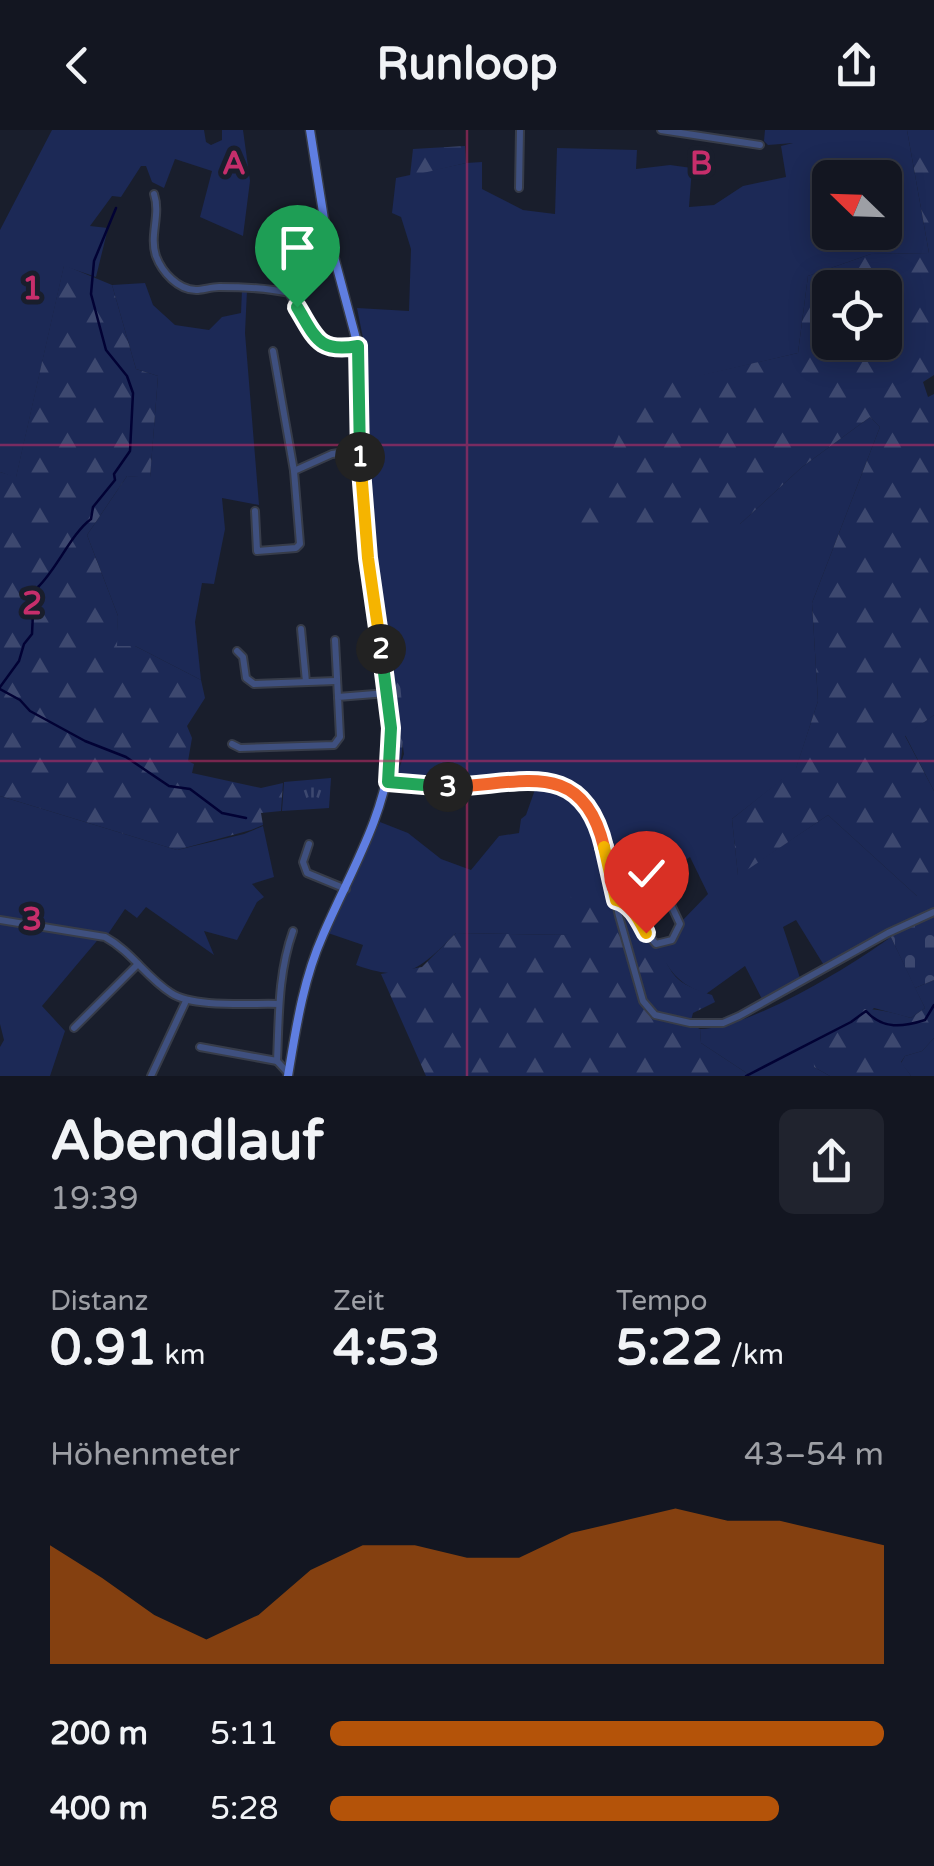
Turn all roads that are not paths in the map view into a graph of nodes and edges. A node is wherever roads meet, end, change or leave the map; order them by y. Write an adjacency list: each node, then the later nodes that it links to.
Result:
1 (310, 130): 8 (main road)
2 (520, 130): 6 (street)
3 (662, 130): 4 (street)
4 (705, 134): 5 (street)
5 (760, 145)
6 (519, 188)
7 (154, 194): 8 (street)
8 (358, 346): 10 (main road)
9 (273, 351): 11 (street)
10 (360, 450): 11 (street); 18 (main road)
11 (294, 471): 12 (street)
12 (255, 511)
13 (301, 628): 16 (street)
14 (336, 640): 17 (street)
15 (238, 650): 16 (street)
16 (306, 682): 17 (street)
17 (336, 682): 19 (street)
18 (388, 692): 19 (street); 21 (main road)
19 (338, 696): 20 (street)
20 (232, 744)
21 (388, 782): 23 (main road); 24 (street)
22 (309, 844): 23 (street)
23 (346, 888): 35 (main road)
24 (616, 900): 25 (street); 26 (street)
25 (672, 907)
26 (934, 912)
27 (0, 920): 29 (street)
28 (293, 932): 31 (street)
29 (138, 964): 30 (street); 32 (street)
30 (186, 1001): 31 (street); 36 (street)
31 (279, 1004): 34 (street)
32 (74, 1028)
33 (200, 1047): 34 (street)
34 (278, 1060): 35 (street)
35 (288, 1075)
36 (151, 1076)

